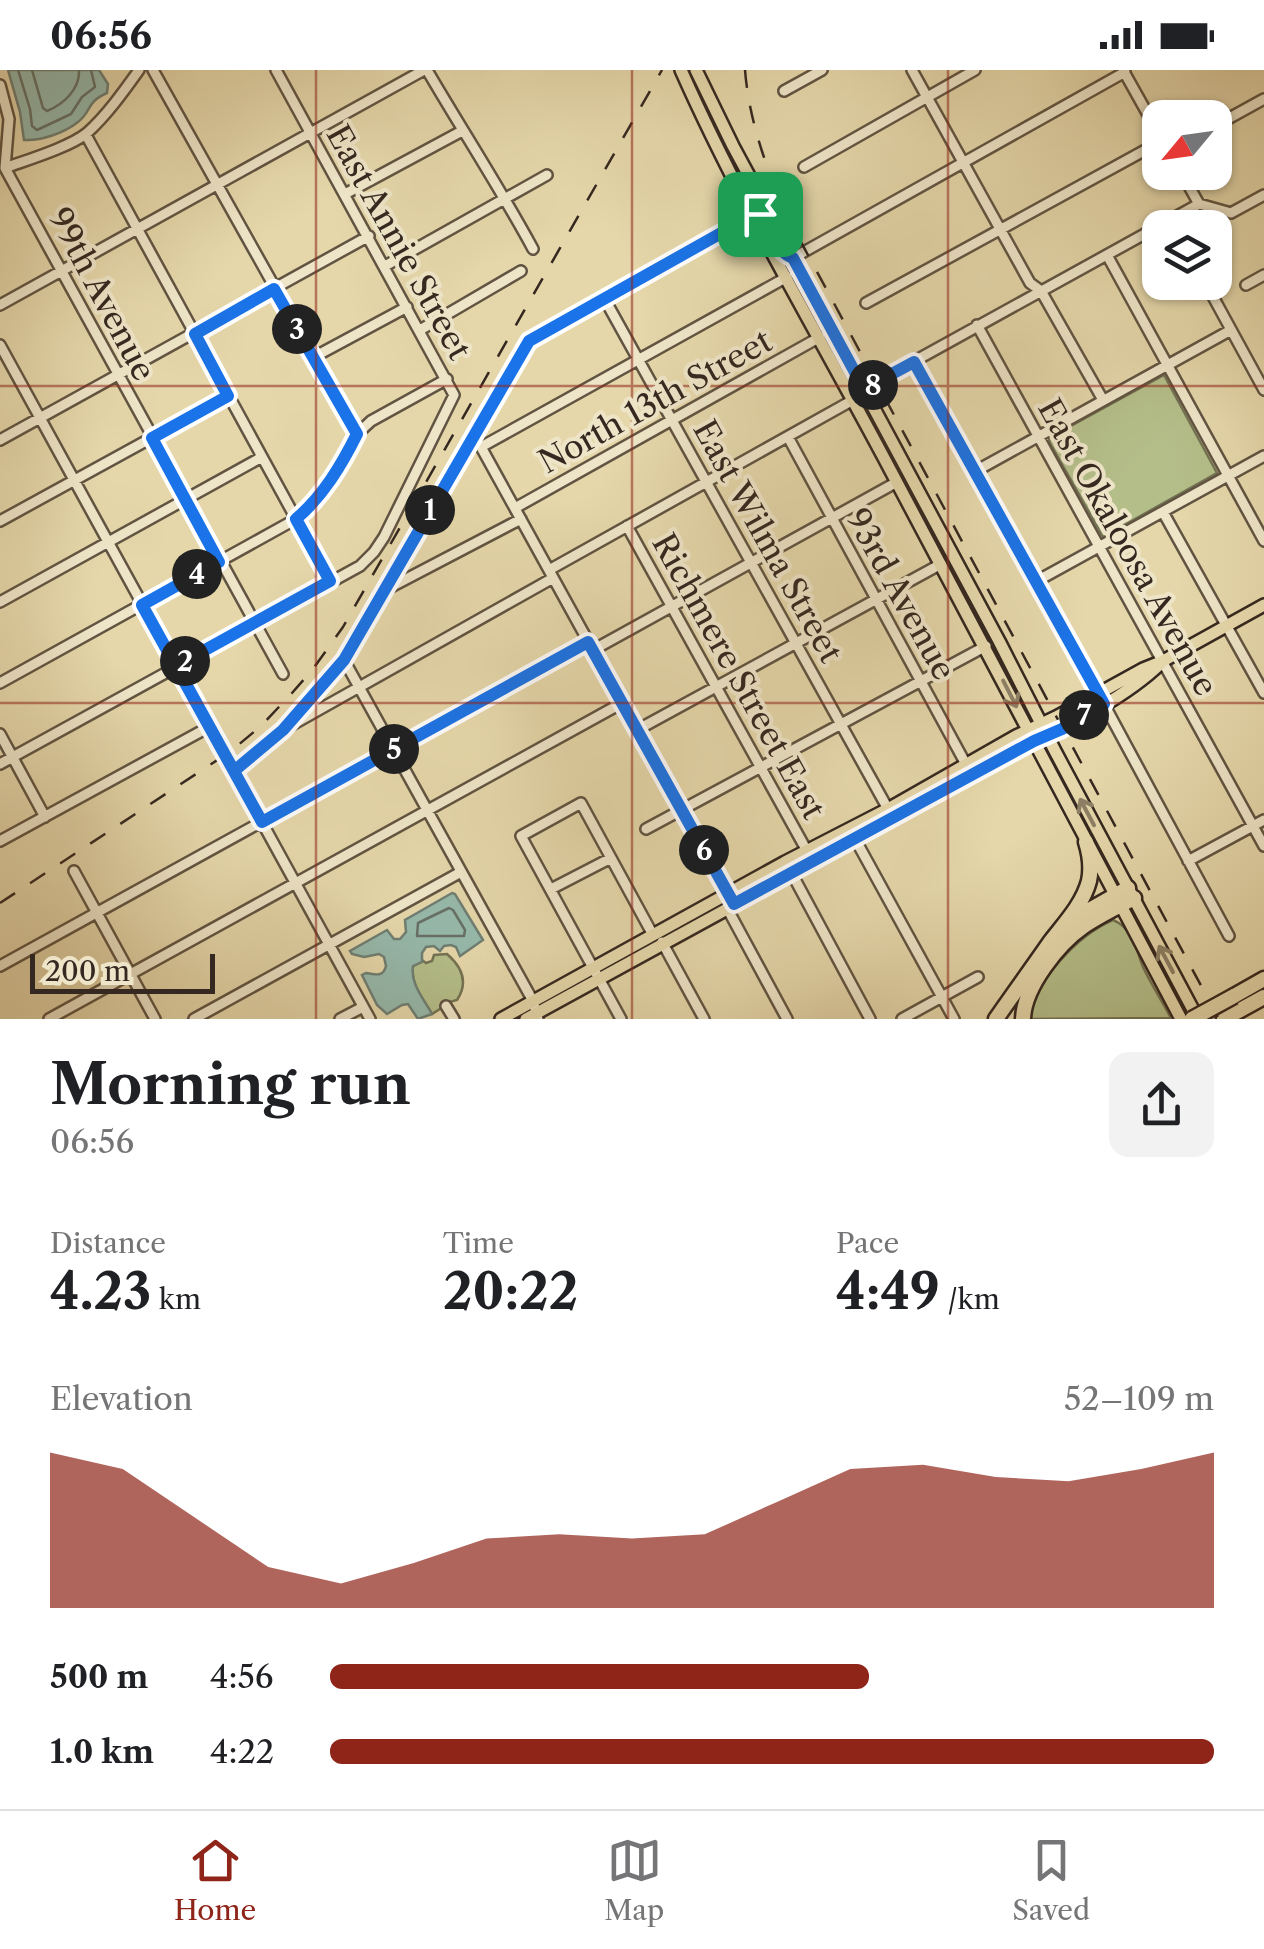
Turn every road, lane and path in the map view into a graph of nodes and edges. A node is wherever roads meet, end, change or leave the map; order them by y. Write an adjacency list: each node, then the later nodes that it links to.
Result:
1 (140, 70): 19 (street)
2 (153, 70): 26 (street)
3 (276, 70): 18 (street, East Annie Street)
4 (426, 70): 17 (street); 18 (street)
5 (696, 70): 21 (main road)
6 (822, 70): 12 (street)
7 (912, 70): 13 (street)
8 (975, 70): 13 (street)
9 (1124, 71): 15 (street); 22 (street)
10 (684, 76): 21 (main road); 33 (main road)
11 (0, 85): 24 (street, 99th Avenue)
12 (784, 91)
13 (926, 97): 22 (street); 23 (street)
14 (1264, 99): 16 (street)
15 (1142, 105)
16 (1232, 117)
17 (462, 131): 28 (street); 30 (street)
18 (309, 132): 26 (street); 28 (street, East Annie Street)
19 (86, 134): 24 (street); 34 (street)
20 (1142, 149): 35 (street)
21 (739, 157): 40 (main road)
22 (964, 163): 35 (street); 40 (street)
23 (804, 167)
24 (2, 169): 43 (street, 99th Avenue)
25 (547, 175): 30 (street)
26 (216, 184): 34 (street); 47 (street)
27 (1191, 190): 31 (street)
28 (345, 194): 36 (street, East Annie Street)
29 (1264, 195): 31 (street)
30 (506, 199): 38 (street); 41 (street)
31 (1198, 204): 32 (street)
32 (1190, 210)
33 (753, 215): 40 (main road); 45 (main road); 49 (street)
34 (137, 228): 43 (street); 57 (street)
35 (1000, 230): 48 (street); 51 (street)
36 (369, 236): 41 (street, East Annie Street); 47 (street)
37 (1142, 238): 39 (street)
38 (532, 249)
39 (1106, 255): 48 (street); 64 (street)
40 (793, 258): 59 (main road)
41 (385, 266): 53 (street, East Annie Street)
42 (521, 270): 55 (street)
43 (60, 271): 52 (street); 65 (street, 99th Avenue)
44 (1264, 275): 46 (street)
45 (787, 277): 58 (main road); 59 (main road); 62 (street)
46 (1246, 285)
47 (274, 289): 57 (street); 61 (street)
48 (1041, 291): 54 (street); 71 (street)
49 (604, 298): 62 (street, East Wilma Street); 78 (street)
50 (1215, 300): 56 (street)
51 (866, 303)
52 (0, 305)
53 (407, 307): 55 (street, East Annie Street); 61 (street)
54 (977, 325): 63 (street); 75 (street, East Okaloosa Avenue)
55 (420, 330): 66 (street, East Annie Street)
56 (1231, 330): 64 (street); 68 (street)
57 (195, 334): 65 (street); 69 (street)
58 (820, 338): 67 (main road); 70 (main road); 73 (street, North 13th Street)
59 (839, 342): 67 (main road)
60 (0, 345): 72 (street)
61 (314, 358): 74 (street)
62 (638, 358): 73 (street, East Wilma Street); 80 (street)
63 (914, 362): 67 (street); 84 (street)
64 (1167, 365): 71 (street); 85 (street)
65 (118, 376): 72 (street); 77 (street, 99th Avenue)
66 (447, 379): 74 (street); 105 (street, East Annie Street)
67 (864, 389): 83 (main road)
68 (1264, 390)
69 (228, 396): 77 (street); 82 (street)
70 (854, 400): 76 (street); 83 (main road); 88 (main road)
71 (1103, 400): 75 (street)
72 (41, 419): 79 (street); 86 (street)
73 (672, 420): 87 (street, East Wilma Street); 90 (street, North 13th Street)
74 (357, 434): 93 (street)
75 (1038, 436): 84 (street); 99 (street, East Okaloosa Avenue)
76 (788, 437): 87 (street); 92 (street, 93rd Avenue)
77 (152, 438): 86 (street); 89 (street, 99th Avenue)
78 (472, 438): 80 (street); 107 (street)
79 (0, 440)
80 (481, 447): 90 (street)
81 (1264, 456): 85 (street)
82 (262, 458): 89 (street); 93 (street)
83 (903, 463): 100 (main road)
84 (974, 472): 106 (street)
85 (1227, 476): 91 (street); 97 (street)
86 (75, 480): 95 (street); 98 (street)
87 (706, 482): 96 (street); 102 (street, East Wilma Street)
88 (899, 486): 92 (street); 100 (main road); 103 (main road)
89 (186, 500): 98 (street); 101 (street, 99th Avenue)
90 (515, 508): 94 (street)
91 (1163, 512): 99 (street); 114 (street)
92 (831, 518): 102 (street); 108 (street, 93rd Avenue)
93 (296, 519): 101 (street); 105 (street)
94 (521, 519): 104 (street); 107 (street, North 13th Street)
95 (0, 522)
96 (627, 526): 104 (street); 112 (street, Richmere Street East)
97 (1264, 541)
98 (109, 542): 109 (street); 110 (street)
99 (1099, 547): 106 (street); 120 (street, East Okaloosa Avenue)
100 (953, 556): 115 (main road)
101 (219, 562): 110 (street); 113 (street, 99th Avenue)
102 (751, 563): 112 (street); 116 (street, East Wilma Street)
103 (941, 564): 108 (street); 115 (main road); 118 (main road)
104 (551, 574): 117 (street); 125 (street)
105 (330, 581): 113 (street)
106 (1034, 582): 128 (street)
107 (386, 589): 119 (street)
108 (876, 599): 116 (street); 123 (street, 93rd Avenue)
109 (0, 602)
110 (142, 605): 121 (street); 124 (street)
111 (1264, 605): 114 (main road)
112 (672, 607): 117 (street); 126 (street, Richmere Street East)
113 (253, 623): 121 (street); 122 (street, 99th Avenue)
114 (1227, 625): 120 (main road); 127 (street)
115 (999, 641): 130 (main road)
116 (796, 644): 126 (street); 132 (street, East Wilma Street)
117 (591, 646): 129 (street); 138 (street)
118 (986, 646): 123 (street); 136 (main road, one-way to 136)
119 (344, 660): 125 (street); 134 (street)
120 (1164, 662): 128 (main road); 152 (street, East Okaloosa Avenue)
121 (176, 666): 133 (street); 139 (street)
122 (282, 674)
123 (921, 682): 132 (street); 142 (street, 93rd Avenue)
124 (0, 683)
125 (358, 688): 134 (street); 138 (street)
126 (716, 688): 135 (street); 141 (street, Richmere Street East)
127 (1264, 692)
128 (1101, 699): 131 (main road); 136 (main road); 160 (street)
129 (622, 703): 135 (street); 147 (street)
130 (1031, 704): 131 (main road); 136 (main road)
131 (1068, 710): 136 (main road)
132 (840, 726): 141 (street); 145 (street, East Wilma Street)
133 (209, 727): 143 (street); 149 (street)
134 (283, 730): 143 (street)
135 (637, 730): 146 (street)
136 (1038, 732): 142 (main road); 156 (main road); 166 (main road, one-way to 136)
137 (0, 734): 139 (street)
138 (393, 750): 147 (street); 151 (street)
139 (13, 757): 140 (street); 149 (street)
140 (0, 764)
141 (761, 768): 146 (street); 158 (street, Richmere Street East)
142 (969, 769): 144 (main road); 148 (main road)
143 (234, 771): 151 (street)
144 (929, 785): 145 (main road); 148 (main road)
145 (888, 809): 154 (main road)
146 (682, 810): 153 (street); 167 (street)
147 (426, 811): 163 (street); 164 (street)
148 (906, 812): 154 (main road)
149 (45, 817): 155 (street)
150 (1264, 820): 152 (street)
151 (262, 822): 164 (street); 168 (street)
152 (1253, 826): 157 (street, East Okaloosa Avenue); 160 (street)
153 (646, 829)
154 (852, 834): 158 (main road); 161 (main road); 178 (street)
155 (0, 841)
156 (1086, 842): 166 (main road); 169 (highway)
157 (1264, 846)
158 (807, 850): 161 (main road)
159 (612, 858): 165 (street); 165 (street); 171 (street)
160 (1188, 861): 170 (street)
161 (788, 868): 167 (main road); 194 (street, Richmere Street East)
162 (74, 870): 168 (street)
163 (461, 872): 172 (street); 183 (street)
164 (296, 883): 172 (street); 175 (street)
165 (551, 890): 174 (street)
166 (1124, 897): 169 (highway); 198 (highway); 199 (main road); 200 (main road, one-way to 166)
167 (729, 902): 171 (main road); 193 (street)
168 (98, 912): 173 (street); 175 (street)
169 (1067, 922): 197 (highway)
170 (1230, 936)
171 (658, 937): 174 (main road); 192 (street)
172 (329, 944): 181 (street); 186 (street)
173 (0, 966)
174 (596, 973): 183 (main road); 191 (street)
175 (130, 974): 184 (street); 185 (street)
176 (978, 977): 178 (street)
177 (1264, 979): 180 (highway)
178 (942, 997): 195 (street); 196 (street)
179 (1264, 997): 180 (highway)
180 (1238, 1002): 200 (highway, bridge); 201 (highway)
181 (362, 1006): 187 (street); 188 (street)
182 (446, 1006): 189 (street)
183 (533, 1013): 190 (main road)
184 (49, 1019)
185 (155, 1019)
186 (194, 1019)
187 (340, 1019)
188 (370, 1019)
189 (454, 1019)
190 (501, 1019)
191 (621, 1019)
192 (704, 1019)
193 (787, 1019)
194 (870, 1019)
195 (902, 1019)
196 (954, 1019)
197 (996, 1019)
198 (1023, 1019)
199 (1181, 1019)
200 (1195, 1019)
201 (1224, 1019)

